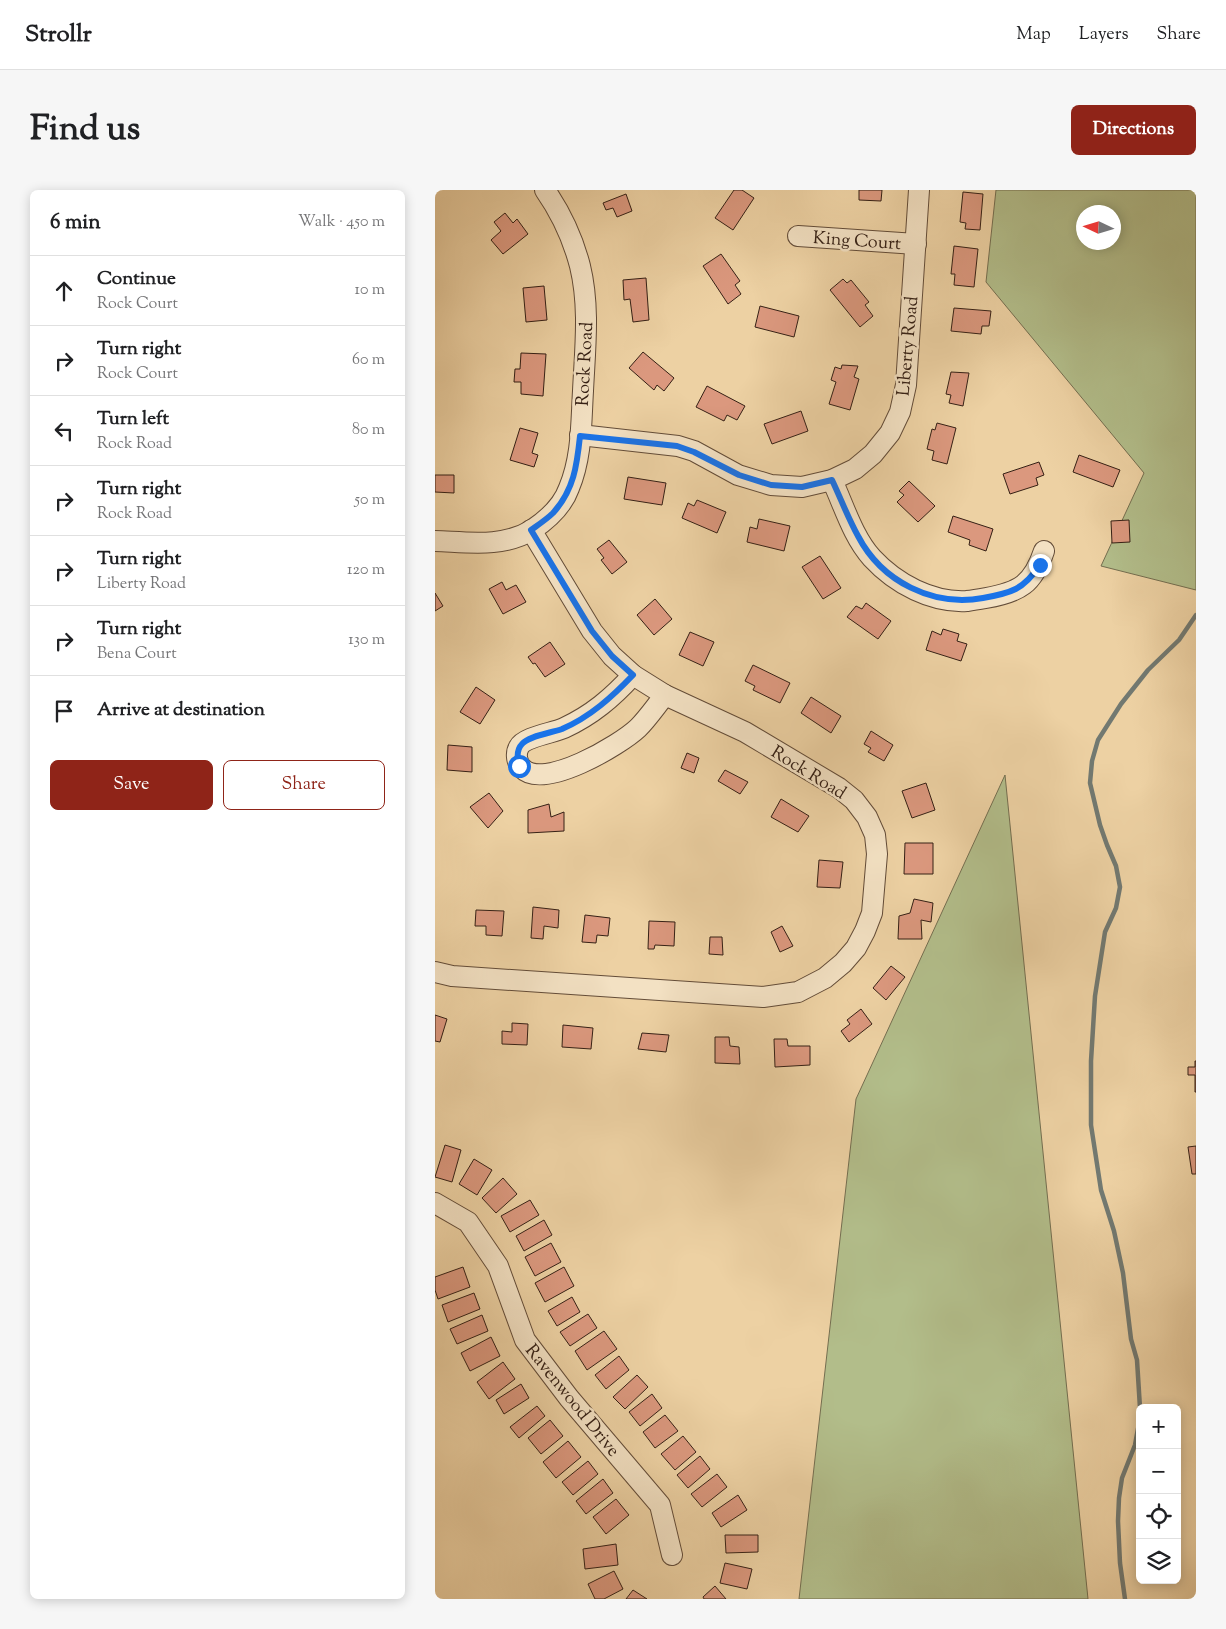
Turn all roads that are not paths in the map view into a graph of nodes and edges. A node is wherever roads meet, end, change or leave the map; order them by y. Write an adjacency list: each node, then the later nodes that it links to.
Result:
1 (545, 190): 5 (street, Rock Road)
2 (919, 190): 4 (street, Liberty Road)
3 (798, 236): 4 (street, King Court)
4 (916, 244): 6 (street, Liberty Road)
5 (580, 436): 6 (street, Liberty Road); 7 (street, Rock Road)
6 (832, 480): 9 (street)
7 (531, 530): 8 (street, Rock Road); 10 (street, Rock Road)
8 (435, 541)
9 (1044, 551)
10 (633, 675): 11 (street, Rock Road); 11 (street)
11 (665, 696): 12 (street, Rock Road)
12 (435, 972)
13 (435, 1203): 14 (street, Ravenwood Drive)
14 (672, 1555)

